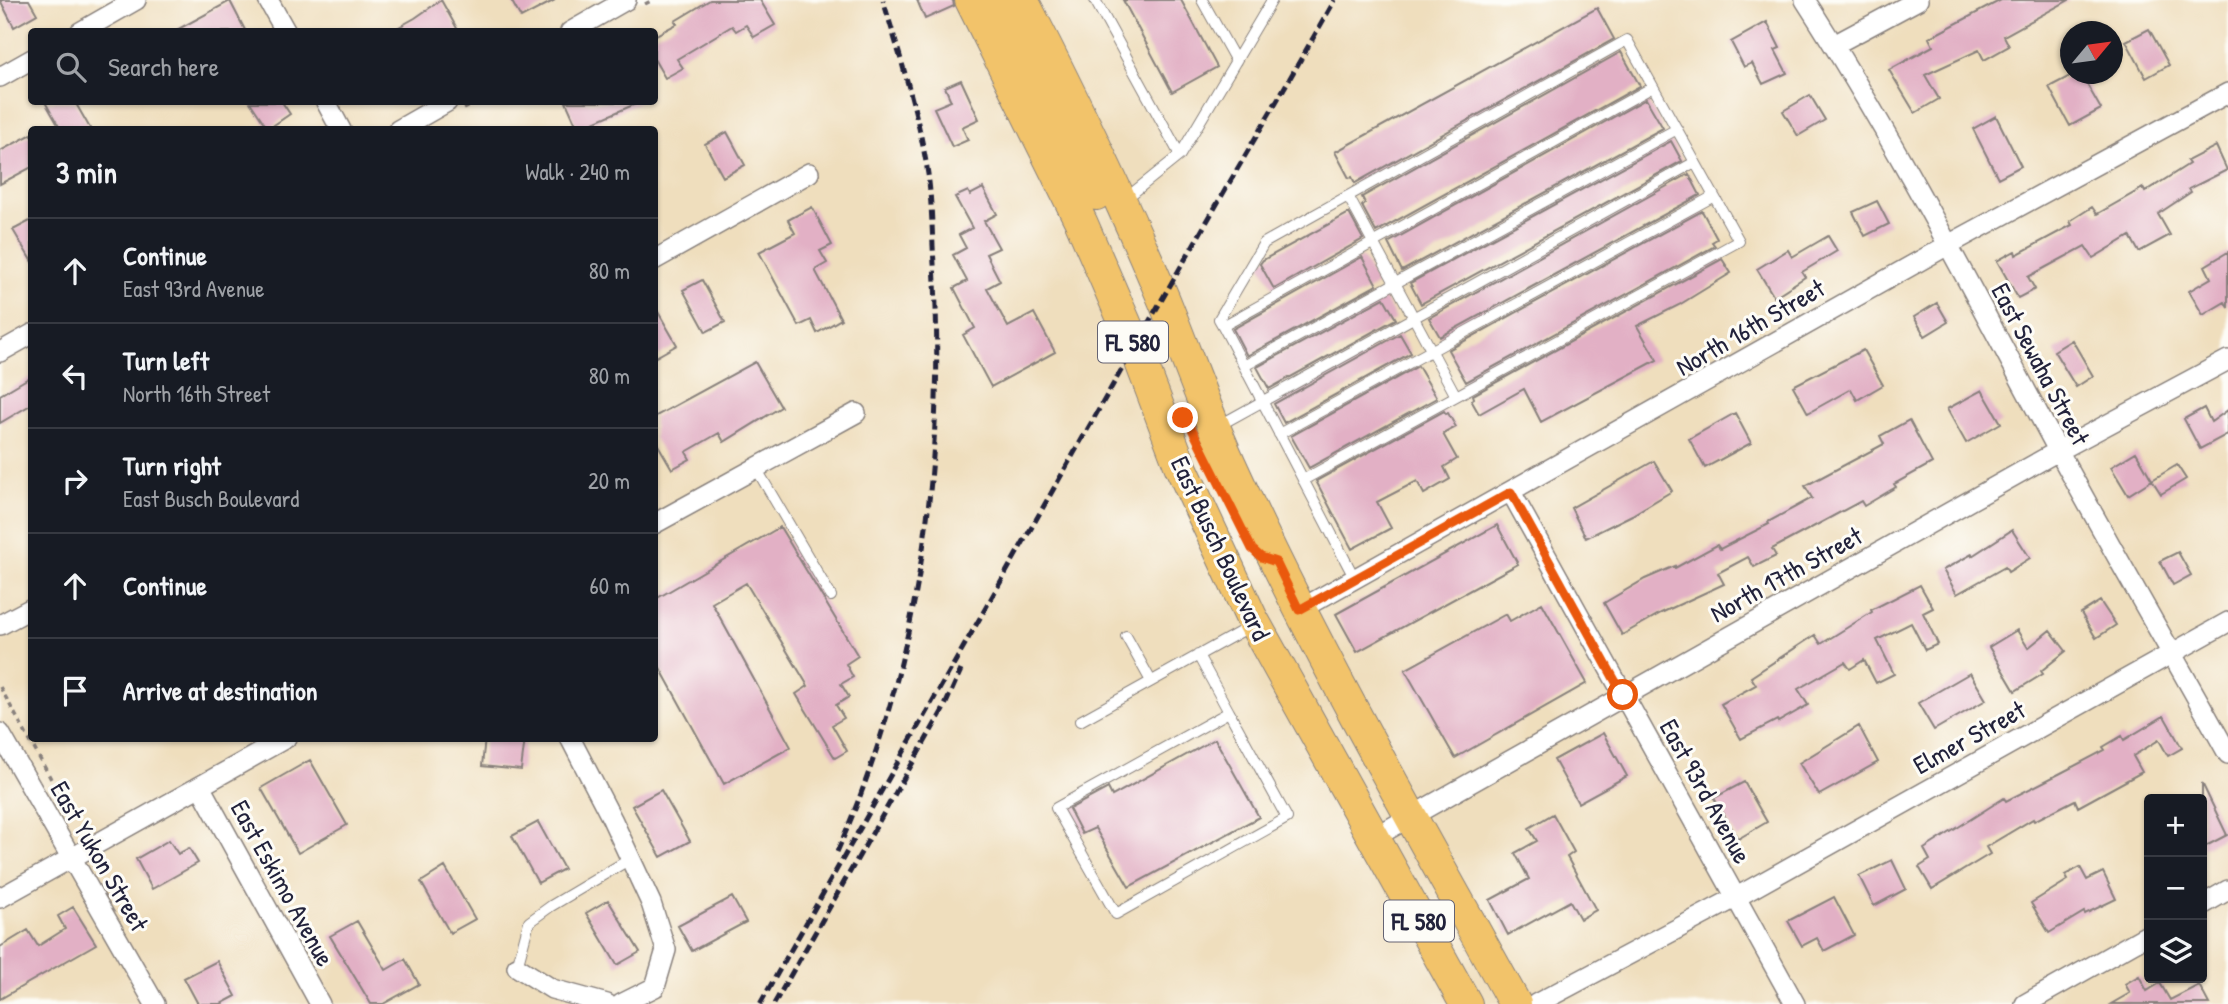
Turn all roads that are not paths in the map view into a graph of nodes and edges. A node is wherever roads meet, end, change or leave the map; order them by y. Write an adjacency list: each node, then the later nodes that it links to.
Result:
1 (136, 0): 12 (street)
2 (268, 0): 13 (street)
3 (626, 0): 14 (street)
4 (971, 0): 46 (main road, East Busch Boulevard / FL 580)
5 (995, 0): 31 (main road)
6 (1022, 0): 31 (main road, East Busch Boulevard / FL 580)
7 (1095, 0): 26 (lane)
8 (1202, 0): 17 (lane)
9 (1272, 0): 17 (lane)
10 (1805, 0): 15 (street, East Sewaha Street)
11 (1918, 0): 15 (street)
12 (87, 28)
13 (284, 28)
14 (577, 28)
15 (1834, 45): 33 (street, East Sewaha Street)
16 (28, 61): 18 (street)
17 (1236, 61): 26 (lane)
18 (0, 77)
19 (1653, 87): 25 (lane); 29 (lane); 32 (lane)
20 (2228, 93): 33 (street, North 16th Street)
21 (328, 105): 23 (street)
22 (442, 105): 24 (street)
23 (339, 126)
24 (405, 126)
25 (1677, 129): 27 (lane); 35 (lane)
26 (1180, 155): 31 (lane)
27 (1695, 162): 30 (lane); 36 (lane)
28 (808, 173): 34 (street)
29 (1348, 196): 32 (lane); 37 (lane)
30 (1714, 196): 40 (lane); 43 (lane)
31 (1121, 203): 47 (main road, East Busch Boulevard / FL 580)
32 (1374, 243): 35 (lane); 37 (lane)
33 (1948, 245): 49 (street, East Sewaha Street); 52 (street, North 16th Street)
34 (658, 258)
35 (1395, 283): 36 (lane); 42 (lane)
36 (1414, 318): 40 (lane); 44 (lane)
37 (1223, 326): 42 (lane)
38 (28, 336): 39 (street)
39 (0, 352)
40 (1432, 352): 43 (lane); 48 (lane)
41 (2228, 360): 49 (street, North 17th Street)
42 (1244, 366): 44 (lane)
43 (1456, 396): 51 (lane)
44 (1262, 401): 47 (lane); 48 (lane)
45 (856, 413): 50 (street)
46 (1162, 419): 54 (main road); 60 (main road, East Busch Boulevard / FL 580)
47 (1214, 428): 54 (main road, East Busch Boulevard / FL 580)
48 (1279, 434): 51 (lane)
49 (2058, 451): 63 (street, East Sewaha Street); 66 (street, North 17th Street)
50 (756, 468): 53 (street); 56 (lane)
51 (1303, 480): 55 (lane)
52 (1511, 492): 55 (street, North 16th Street); 66 (street, East 93rd Avenue)
53 (658, 522)
54 (1276, 562): 58 (main road, East Busch Boulevard / FL 580)
55 (1355, 579): 58 (street, North 16th Street)
56 (831, 596)
57 (28, 610): 61 (street)
58 (1299, 610): 74 (main road, East Busch Boulevard / FL 580)
59 (2228, 622): 63 (street, Elmer Street)
60 (1255, 624): 64 (lane); 75 (main road, East Busch Boulevard / FL 580)
61 (0, 625)
62 (1126, 636): 65 (lane)
63 (2172, 653): 72 (street, East Sewaha Street); 80 (street, Elmer Street)
64 (1198, 655): 65 (lane); 67 (lane)
65 (1151, 681): 68 (lane)
66 (1623, 695): 74 (street, North 17th Street); 80 (street, East 93rd Avenue)
67 (1229, 712): 67 (lane)
68 (1080, 721)
69 (0, 733): 76 (street, East Yukon Street)
70 (279, 742): 73 (street)
71 (572, 742): 77 (street)
72 (2228, 754)
73 (201, 788): 76 (street); 85 (street, East Eskimo Avenue)
74 (1411, 816): 75 (street, North 17th Street); 89 (main road, East Busch Boulevard / FL 580)
75 (1373, 838): 88 (main road, East Busch Boulevard / FL 580)
76 (71, 859): 79 (street); 84 (street, East Yukon Street)
77 (630, 859): 83 (lane); 87 (street)
78 (2228, 890): 81 (street)
79 (0, 898)
80 (1735, 898): 90 (street, Elmer Street); 91 (street, East 93rd Avenue)
81 (2207, 902)
82 (2144, 937): 92 (street)
83 (517, 967): 86 (street)
84 (155, 1004)
85 (320, 1004)
86 (607, 1004)
87 (621, 1004)
88 (1465, 1004)
89 (1515, 1004)
90 (1536, 1004)
91 (1795, 1004)
92 (2025, 1004)

